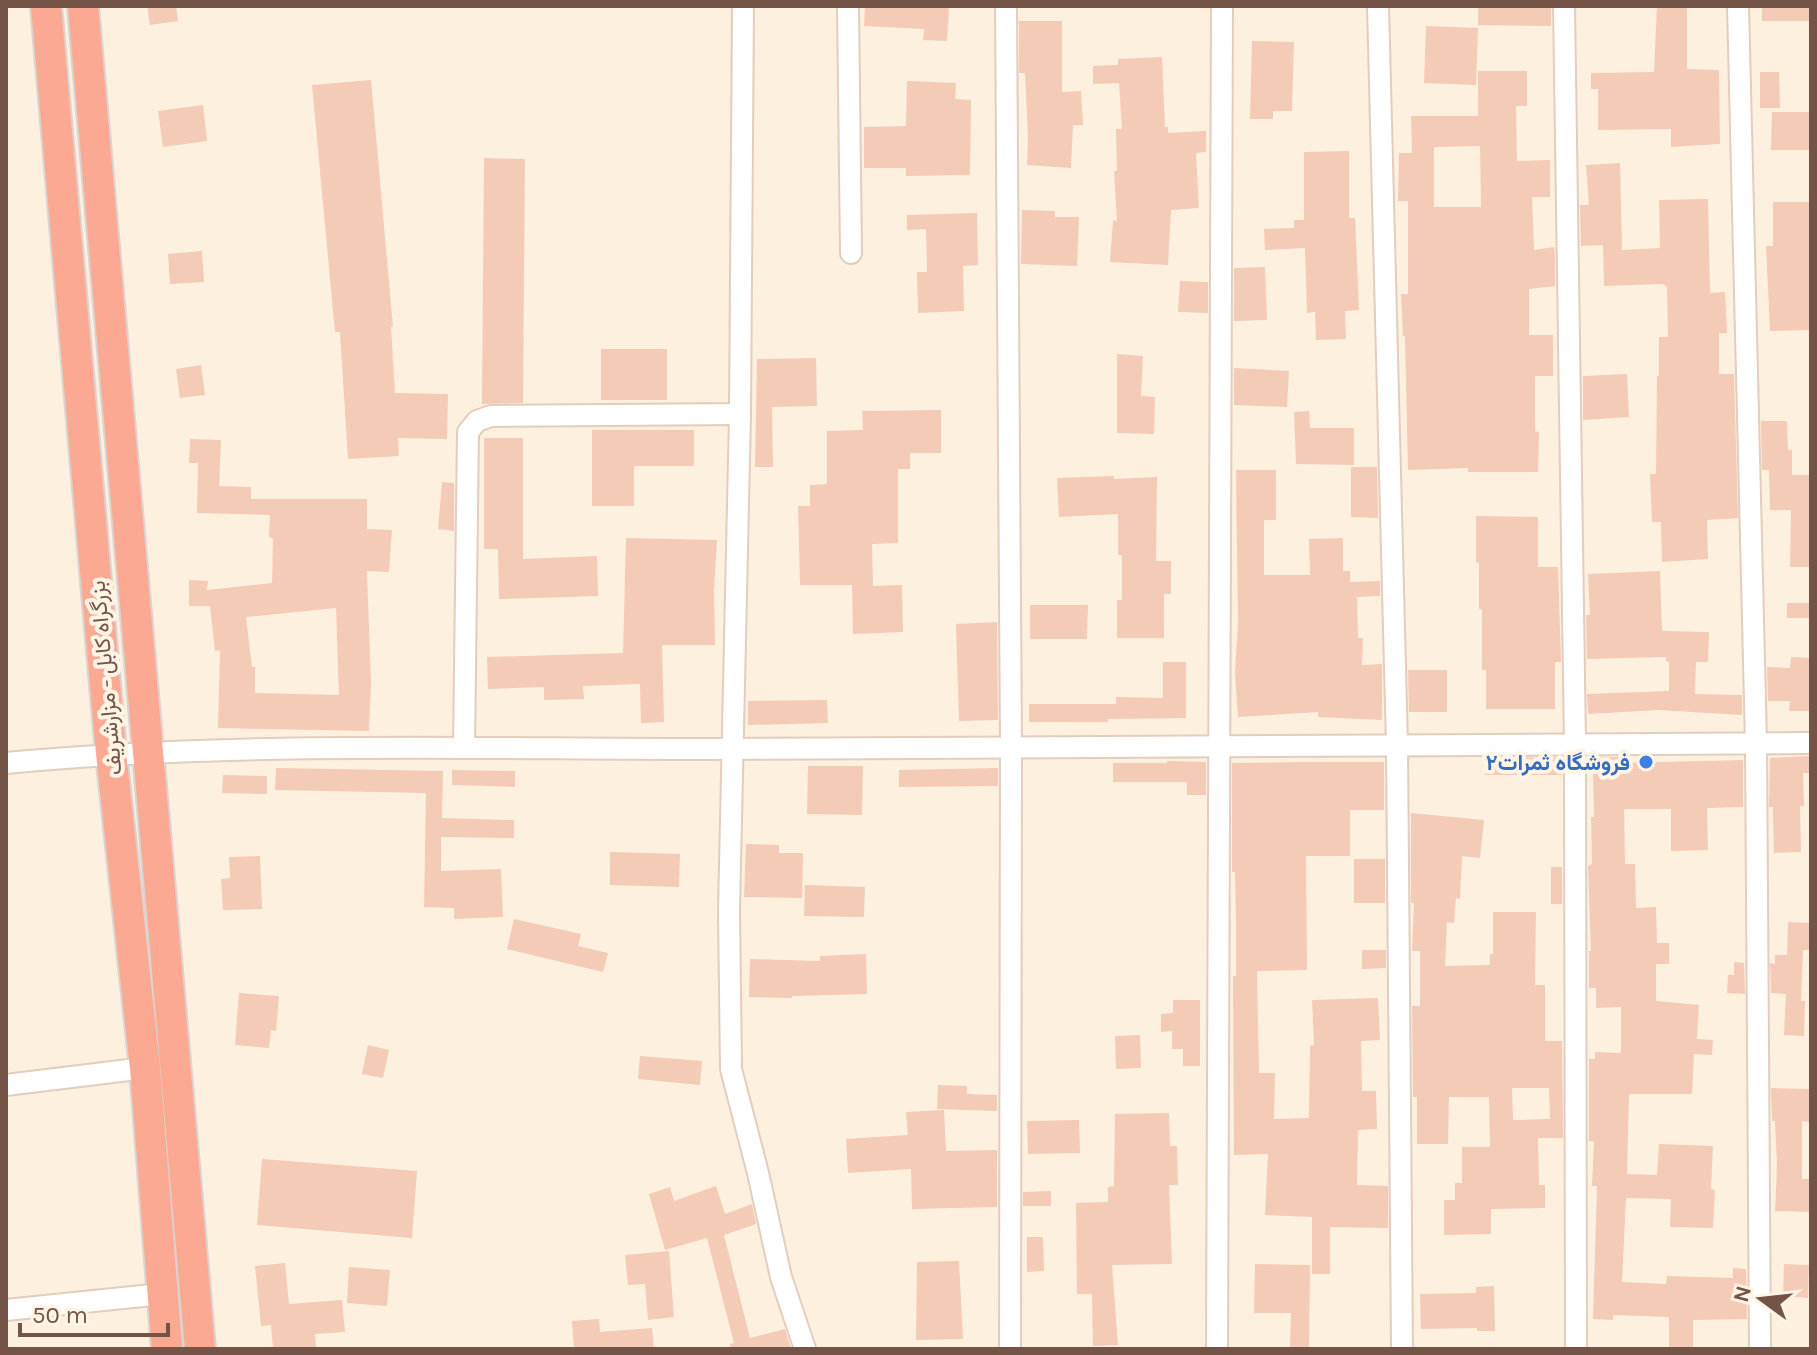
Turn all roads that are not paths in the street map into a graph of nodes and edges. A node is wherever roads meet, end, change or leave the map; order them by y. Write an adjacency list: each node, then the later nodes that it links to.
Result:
1 (46, 6): 20 (highway, بزرگراه کابل - مزارشریف)
2 (83, 6): 21 (highway, بزرگراه کابل - مزارشریف)
3 (743, 6): 11 (street)
4 (848, 6): 10 (street)
5 (1006, 6): 18 (street)
6 (1222, 6): 16 (street)
7 (1378, 6): 15 (street)
8 (1564, 6): 14 (street)
9 (1738, 6): 12 (street)
10 (851, 253)
11 (740, 414): 17 (street); 19 (street)
12 (1756, 743): 13 (street); 14 (street); 34 (street)
13 (1811, 743)
14 (1575, 744): 15 (street); 33 (street)
15 (1397, 745): 16 (street); 32 (street)
16 (1218, 746): 18 (street); 31 (street)
17 (464, 747): 19 (street); 21 (street)
18 (1011, 747): 19 (street); 30 (street)
19 (734, 748): 29 (street)
20 (111, 753): 21 (street); 22 (street); 23 (highway, بزرگراه کابل - مزارشریف)
21 (148, 753): 28 (highway, بزرگراه کابل - مزارشریف)
22 (6, 763)
23 (145, 1068): 24 (street); 25 (highway, بزرگراه کابل - مزارشریف)
24 (6, 1085)
25 (162, 1294): 26 (street); 27 (highway, بزرگراه کابل - مزارشریف)
26 (6, 1310)
27 (167, 1349)
28 (200, 1349)
29 (805, 1349)
30 (1010, 1349)
31 (1217, 1349)
32 (1402, 1349)
33 (1576, 1349)
34 (1760, 1349)

